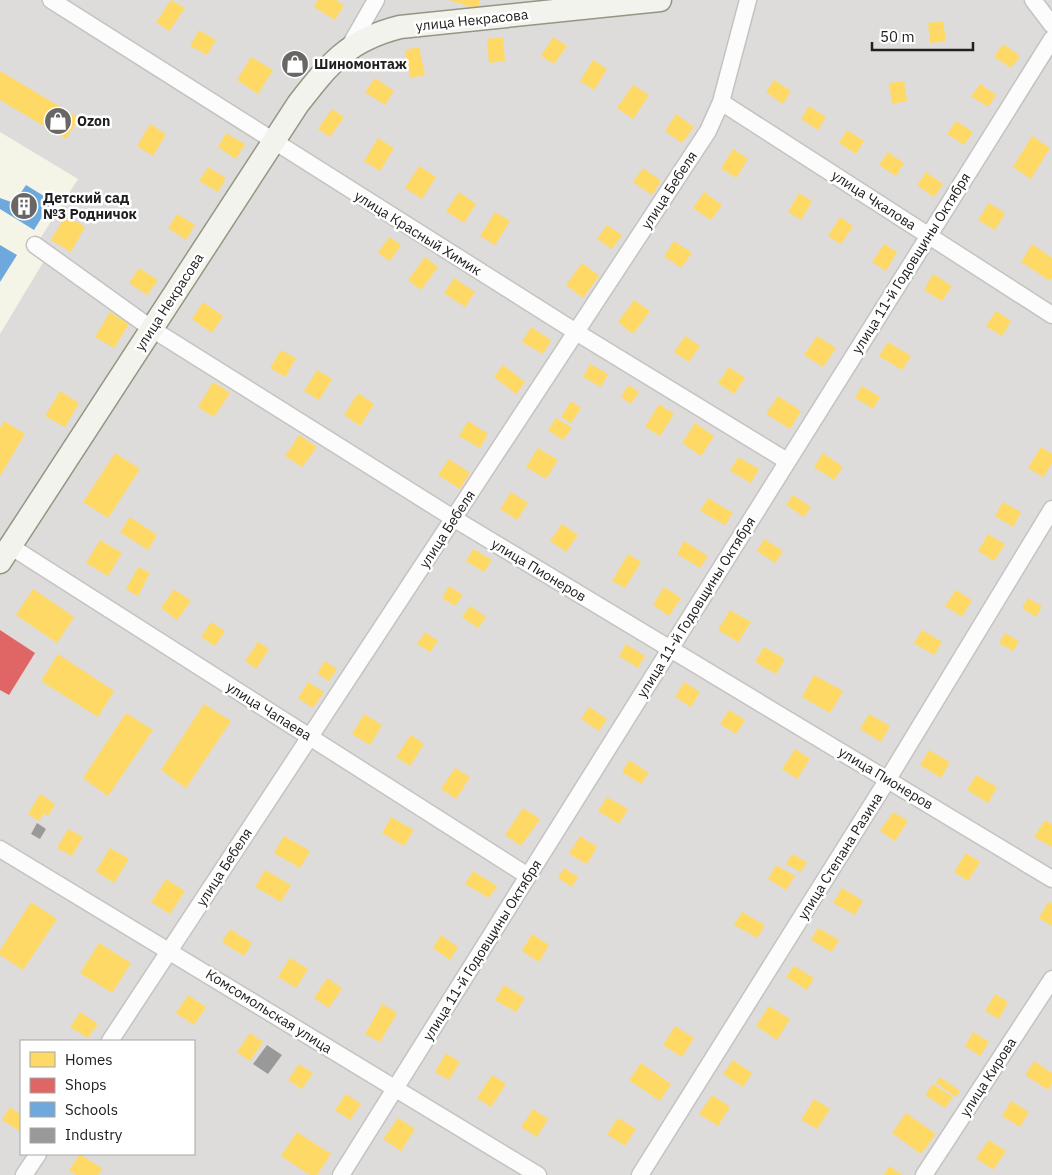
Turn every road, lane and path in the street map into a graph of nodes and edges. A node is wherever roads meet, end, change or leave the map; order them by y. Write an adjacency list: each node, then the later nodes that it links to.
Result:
1 (51, 0): 10 (street, улица Красный Химик)
2 (376, 0): 8 (street, улица Некрасова)
3 (660, 0): 8 (street, улица Некрасова)
4 (748, 0): 9 (street, улица Бебеля)
5 (1033, 0): 6 (street)
6 (1052, 25)
7 (1052, 39): 11 (street, улица 11-й Годовщины Октября)
8 (348, 49): 10 (street, улица Некрасова)
9 (721, 102): 11 (street, улица Чкалова); 15 (street, улица Бебеля)
10 (274, 142): 14 (street, улица Некрасова); 15 (street, улица Красный Химик)
11 (929, 235): 13 (street, улица Чкалова); 16 (street, улица 11-й Годовщины Октября)
12 (36, 245): 14 (street, улица Пионеров)
13 (1052, 315)
14 (152, 329): 18 (street, улица Пионеров); 19 (street, улица Некрасова)
15 (576, 332): 16 (street, улица Красный Химик); 18 (street, улица Бебеля)
16 (787, 461): 20 (street, улица 11-й Годовщины Октября)
17 (1052, 509): 22 (street, улица Степана Разина)
18 (453, 518): 20 (street, улица Пионеров); 21 (street, улица Бебеля)
19 (5, 554): 21 (street, улица Чапаева)
20 (670, 649): 22 (street, улица Пионеров); 24 (street, улица 11-й Годовщины Октября)
21 (309, 737): 24 (street, улица Чапаева); 26 (street, улица Бебеля)
22 (888, 779): 25 (street, улица Пионеров); 34 (street, улица Степана Разина)
23 (0, 849): 26 (street, Комсомольская улица)
24 (528, 876): 29 (street, улица 11-й Годовщины Октября)
25 (1052, 879)
26 (169, 950): 28 (street, улица Бебеля); 29 (street, Комсомольская улица)
27 (1052, 979): 35 (street, улица Кирова)
28 (111, 1040)
29 (395, 1089): 32 (street, улица 11-й Годовщины Октября); 33 (street, Комсомольская улица)
30 (37, 1155): 31 (street)
31 (24, 1175)
32 (341, 1175)
33 (538, 1175)
34 (640, 1175)
35 (924, 1175)

